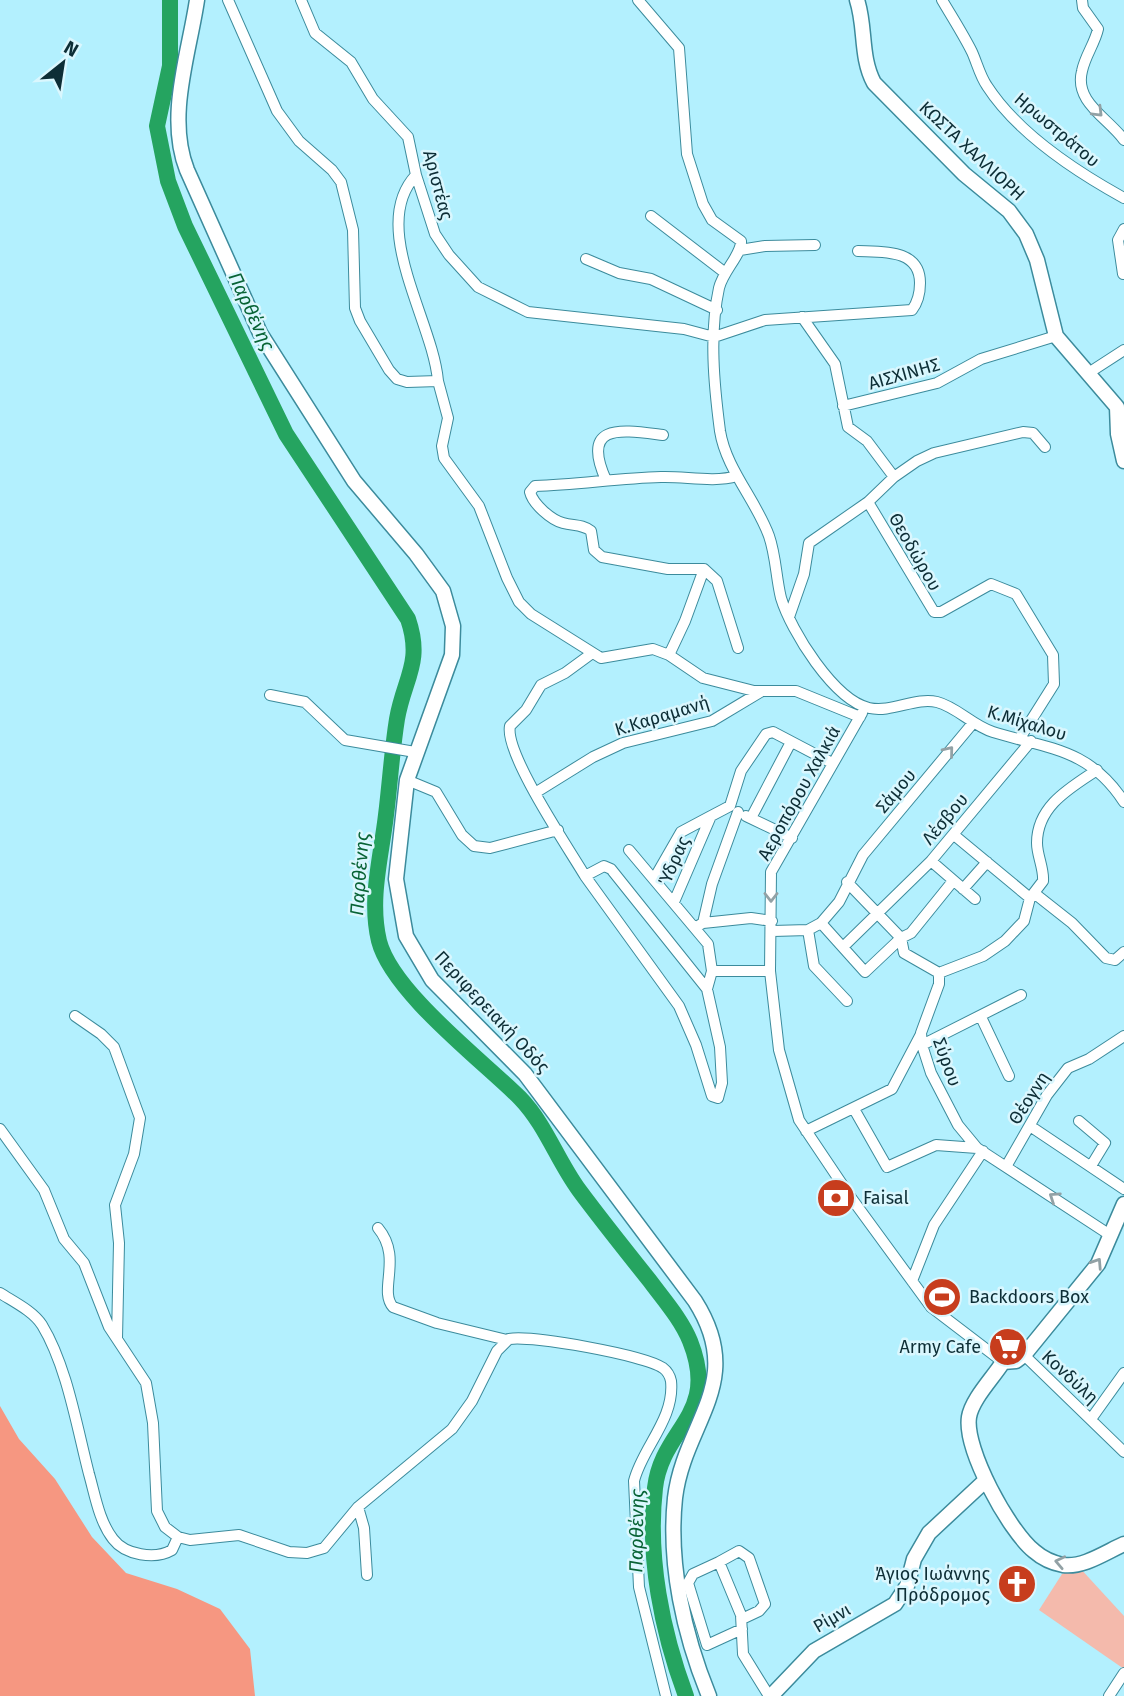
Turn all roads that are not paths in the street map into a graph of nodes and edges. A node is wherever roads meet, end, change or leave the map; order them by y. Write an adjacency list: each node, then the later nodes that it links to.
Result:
1 (197, 0): 46 (main road, Περιφερειακή Οδός)
2 (228, 0): 25 (street)
3 (301, 0): 9 (street, Αριστέας)
4 (638, 0): 14 (street)
5 (857, 0): 21 (main road, ΚΩΣΤΑ ΧΑΛΛΙΟΡΗ)
6 (942, 0): 10 (street, Ηρωστράτου)
7 (1082, 0): 8 (street, one-way to 8)
8 (1124, 140)
9 (416, 175): 22 (street, Αριστέας); 25 (street)
10 (1124, 198)
11 (651, 216): 17 (street)
12 (1124, 229): 18 (street)
13 (814, 245): 14 (street)
14 (740, 250): 17 (street)
15 (858, 251): 20 (street)
16 (586, 259): 19 (street)
17 (724, 272): 19 (street)
18 (1123, 274)
19 (717, 310): 22 (street)
20 (802, 317): 22 (street); 26 (street)
21 (1056, 336): 24 (main road); 26 (street, ΑΙΣΧΙΝΗΣ)
22 (714, 337): 30 (street)
23 (1124, 350): 24 (street)
24 (1087, 374): 29 (main road)
25 (438, 381): 37 (street)
26 (843, 406): 31 (street)
27 (663, 435): 32 (street)
28 (1045, 447): 31 (street)
29 (1124, 461)
30 (737, 476): 32 (street); 35 (street)
31 (894, 477): 33 (street)
32 (606, 480): 34 (street)
33 (868, 502): 35 (street); 43 (street, Θεοδώρου)
34 (704, 569): 36 (street); 38 (street)
35 (789, 617): 41 (street)
36 (738, 648)
37 (590, 654): 38 (street); 50 (street)
38 (668, 655): 39 (street)
39 (762, 691): 41 (street); 50 (street, Κ.Καραμανή)
40 (270, 695): 46 (street)
41 (862, 712): 42 (street, Κ.Μίχαλου); 47 (street, Αεροπόρου Χαλκιά)
42 (973, 723): 43 (street, Κ.Μίχαλου); 64 (street, Σάμου, one-way to 42)
43 (1020, 738): 44 (street, Κ.Μίχαλου)
44 (1031, 741): 48 (street, Κ.Μίχαλου); 56 (street, Λέσβου)
45 (791, 742): 47 (street); 52 (street); 54 (street)
46 (410, 751): 49 (main road, Περιφερειακή Οδός)
47 (832, 763): 57 (street, Αεροπόρου Χαλκιά)
48 (1097, 770): 51 (street, Κ.Μίχαλου); 66 (street)
49 (407, 780): 55 (street); 120 (main road, Περιφερειακή Οδός)
50 (535, 793): 55 (street)
51 (1124, 802)
52 (734, 809): 53 (street); 54 (street); 71 (street)
53 (711, 816): 62 (street); 68 (street, Ύδρας)
54 (751, 818): 57 (street)
55 (558, 830): 61 (street)
56 (954, 835): 59 (street, Λέσβου); 60 (street)
57 (792, 838): 72 (street, Αεροπόρου Χαλκιά, one-way to 72)
58 (629, 850): 62 (street)
59 (931, 861): 63 (street); 69 (street, Λέσβου)
60 (987, 862): 65 (street); 66 (street)
61 (585, 876): 80 (street); 80 (street)
62 (654, 879): 68 (street)
63 (953, 881): 65 (street); 74 (street)
64 (847, 882): 69 (street); 70 (street, Σάμου)
65 (963, 888): 67 (street)
66 (1032, 895): 76 (street); 79 (street)
67 (975, 899)
68 (674, 902): 71 (street, Ύδρας)
69 (878, 913): 74 (street); 75 (street, Λέσβου)
70 (821, 923): 73 (street); 75 (street)
71 (699, 925): 72 (street); 77 (street, Ύδρας)
72 (772, 926): 73 (street); 78 (street, Αεροπόρου Χαλκιά)
73 (808, 930): 82 (street)
74 (901, 938): 75 (street); 79 (street)
75 (843, 947)
76 (1124, 952)
77 (712, 971): 78 (street); 80 (street)
78 (770, 971): 93 (street, Αεροπόρου Χαλκιά)
79 (939, 973): 85 (street, Σύρου)
80 (707, 989)
81 (1021, 995): 84 (street)
82 (848, 1001)
83 (75, 1016): 103 (street)
84 (981, 1017): 87 (street); 88 (street)
85 (921, 1033): 87 (street, Σύρου); 89 (street)
86 (1124, 1036): 91 (street, Θέογνη)
87 (922, 1045): 94 (street, Σύρου)
88 (1009, 1076)
89 (854, 1109): 93 (street); 94 (street)
90 (1079, 1121): 96 (street)
91 (1030, 1126): 95 (street, Θέογνη); 96 (street)
92 (0, 1129): 103 (street)
93 (806, 1131): 101 (street, Αεροπόρου Χαλκιά)
94 (980, 1149): 95 (street); 101 (street)
95 (1007, 1166): 100 (street, one-way to 95)
96 (1091, 1166): 97 (street)
97 (1124, 1189)
98 (1124, 1204): 100 (main road)
99 (378, 1228): 104 (street)
100 (1110, 1236): 105 (main road, one-way to 100)
101 (912, 1281): 106 (street, Αεροπόρου Χαλκιά)
102 (0, 1293): 112 (street)
103 (117, 1339): 112 (street)
104 (507, 1340): 111 (street); 119 (street)
105 (1024, 1355): 106 (main road); 108 (street, Κονδύλη)
106 (1003, 1362): 110 (main road)
107 (1124, 1373): 108 (street)
108 (1091, 1419): 109 (street, Κονδύλη)
109 (1124, 1452)
110 (986, 1480): 113 (main road, one-way to 110); 121 (main road, Ρίμνι)
111 (358, 1507): 112 (street); 115 (street)
112 (178, 1537)
113 (1124, 1544)
114 (719, 1562): 116 (street); 116 (street); 116 (street)
115 (367, 1575)
116 (742, 1624): 121 (street)
117 (1124, 1673): 118 (street)
118 (1120, 1689): 122 (street)
119 (666, 1696)
120 (709, 1696)
121 (770, 1696)
122 (1109, 1696)

